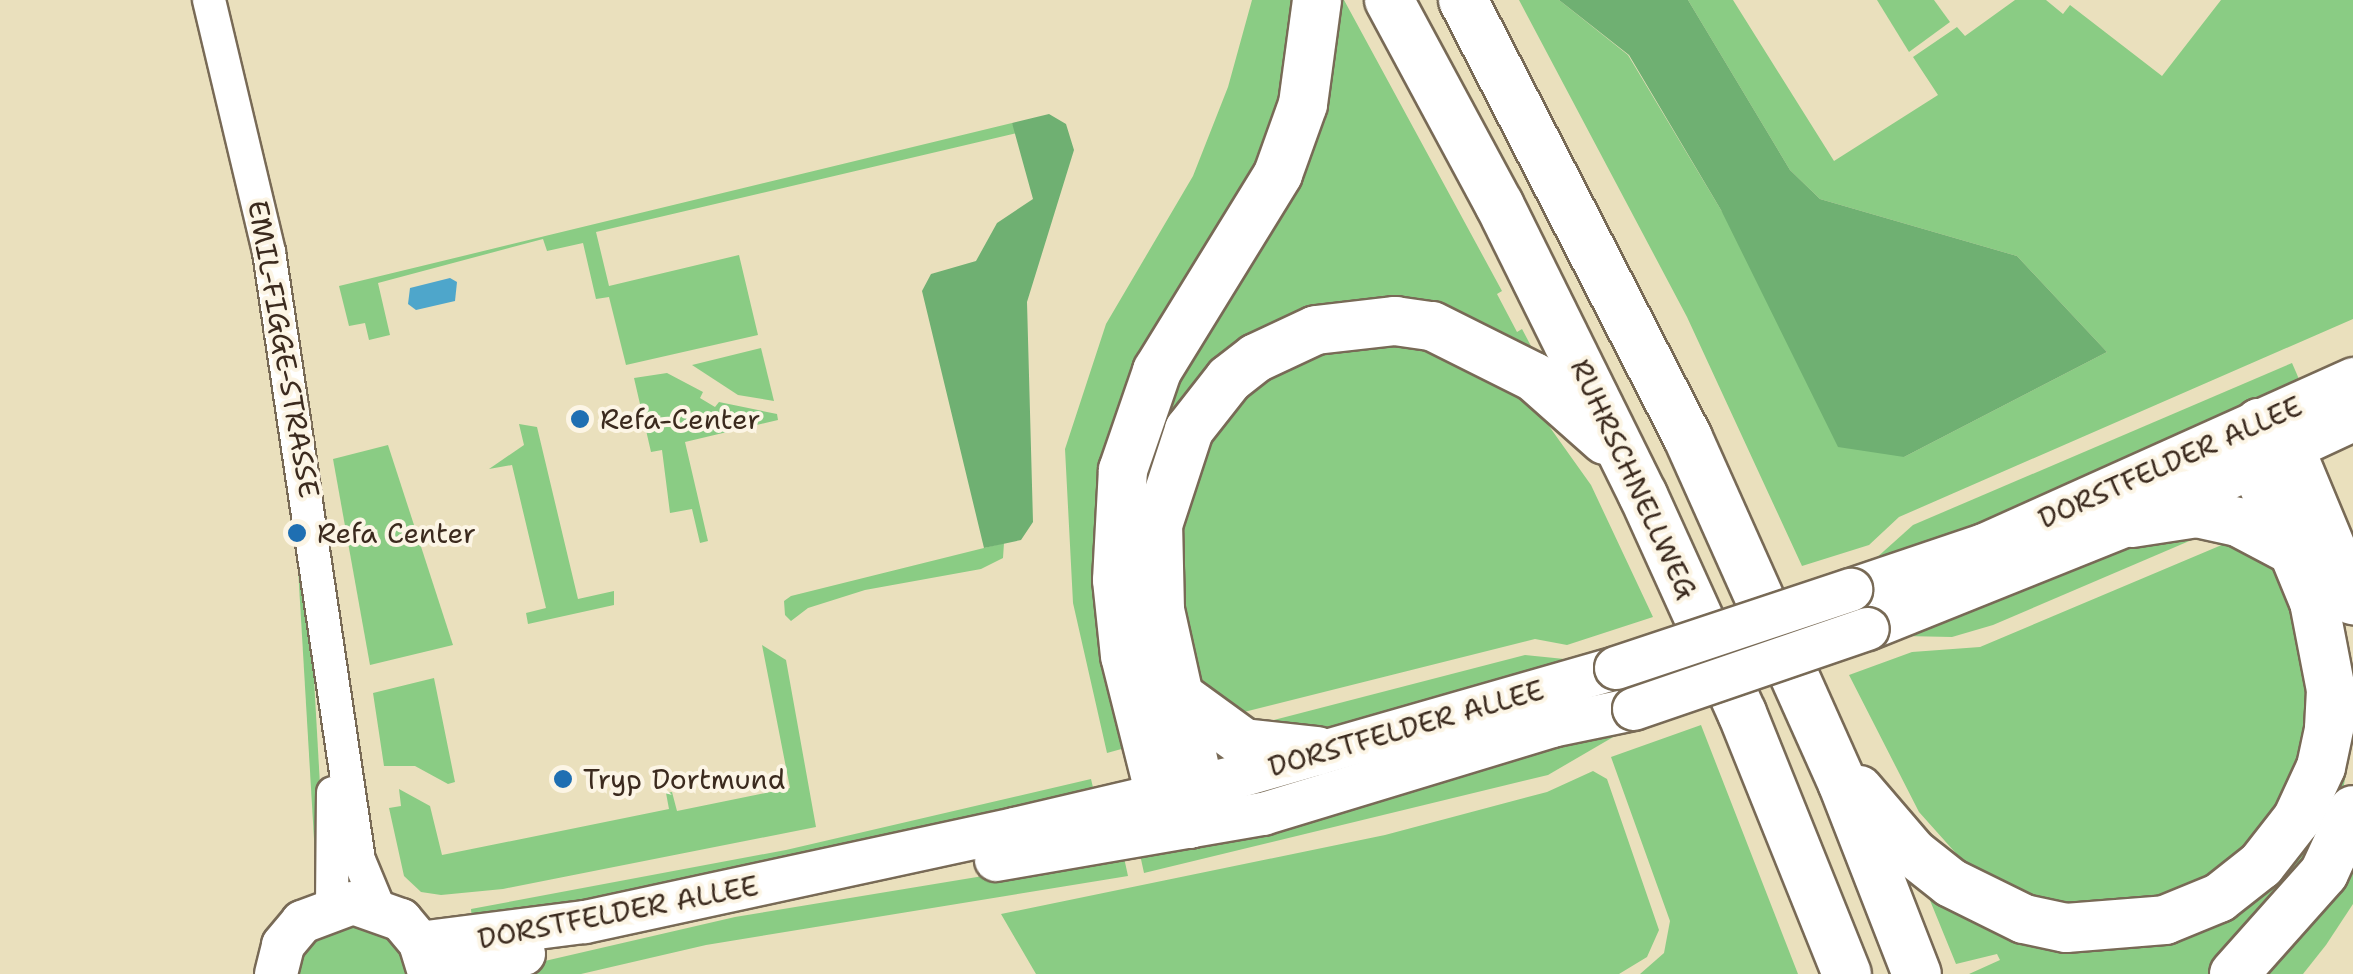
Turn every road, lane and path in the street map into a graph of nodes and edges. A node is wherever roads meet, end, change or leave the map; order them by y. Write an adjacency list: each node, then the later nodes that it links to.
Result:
1 (209, 0): 13 (street, EMIL-FIGGE-STRASSE)
2 (1317, 0): 16 (highway)
3 (1388, 0): 8 (highway, RUHRSCHNELLWEG)
4 (1463, 0): 14 (highway)
5 (2353, 379): 7 (main road, DORSTFELDER ALLEE)
6 (2353, 420): 7 (main road, DORSTFELDER ALLEE)
7 (2268, 445): 9 (main road, DORSTFELDER ALLEE); 10 (highway); 11 (highway); 15 (main road, DORSTFELDER ALLEE, bridge)
8 (1643, 495): 12 (highway); 23 (highway, RUHRSCHNELLWEG)
9 (2132, 523): 10 (highway); 16 (main road, DORSTFELDER ALLEE, bridge)
10 (2293, 551): 14 (highway)
11 (2353, 600)
12 (1175, 693): 15 (highway); 16 (highway)
13 (333, 704): 18 (street, EMIL-FIGGE-STRASSE); 19 (street, EMIL-FIGGE-STRASSE)
14 (1816, 720): 24 (highway)
15 (1318, 751): 16 (main road, DORSTFELDER ALLEE)
16 (1183, 802): 20 (main road, DORSTFELDER ALLEE); 22 (main road, DORSTFELDER ALLEE)
17 (2353, 810): 25 (highway)
18 (332, 906): 19 (main road); 21 (main road)
19 (379, 908): 20 (main road, EMIL-FIGGE-STRASSE)
20 (424, 958)
21 (276, 974)
22 (458, 974)
23 (1847, 974)
24 (1917, 974)
25 (2234, 974)

